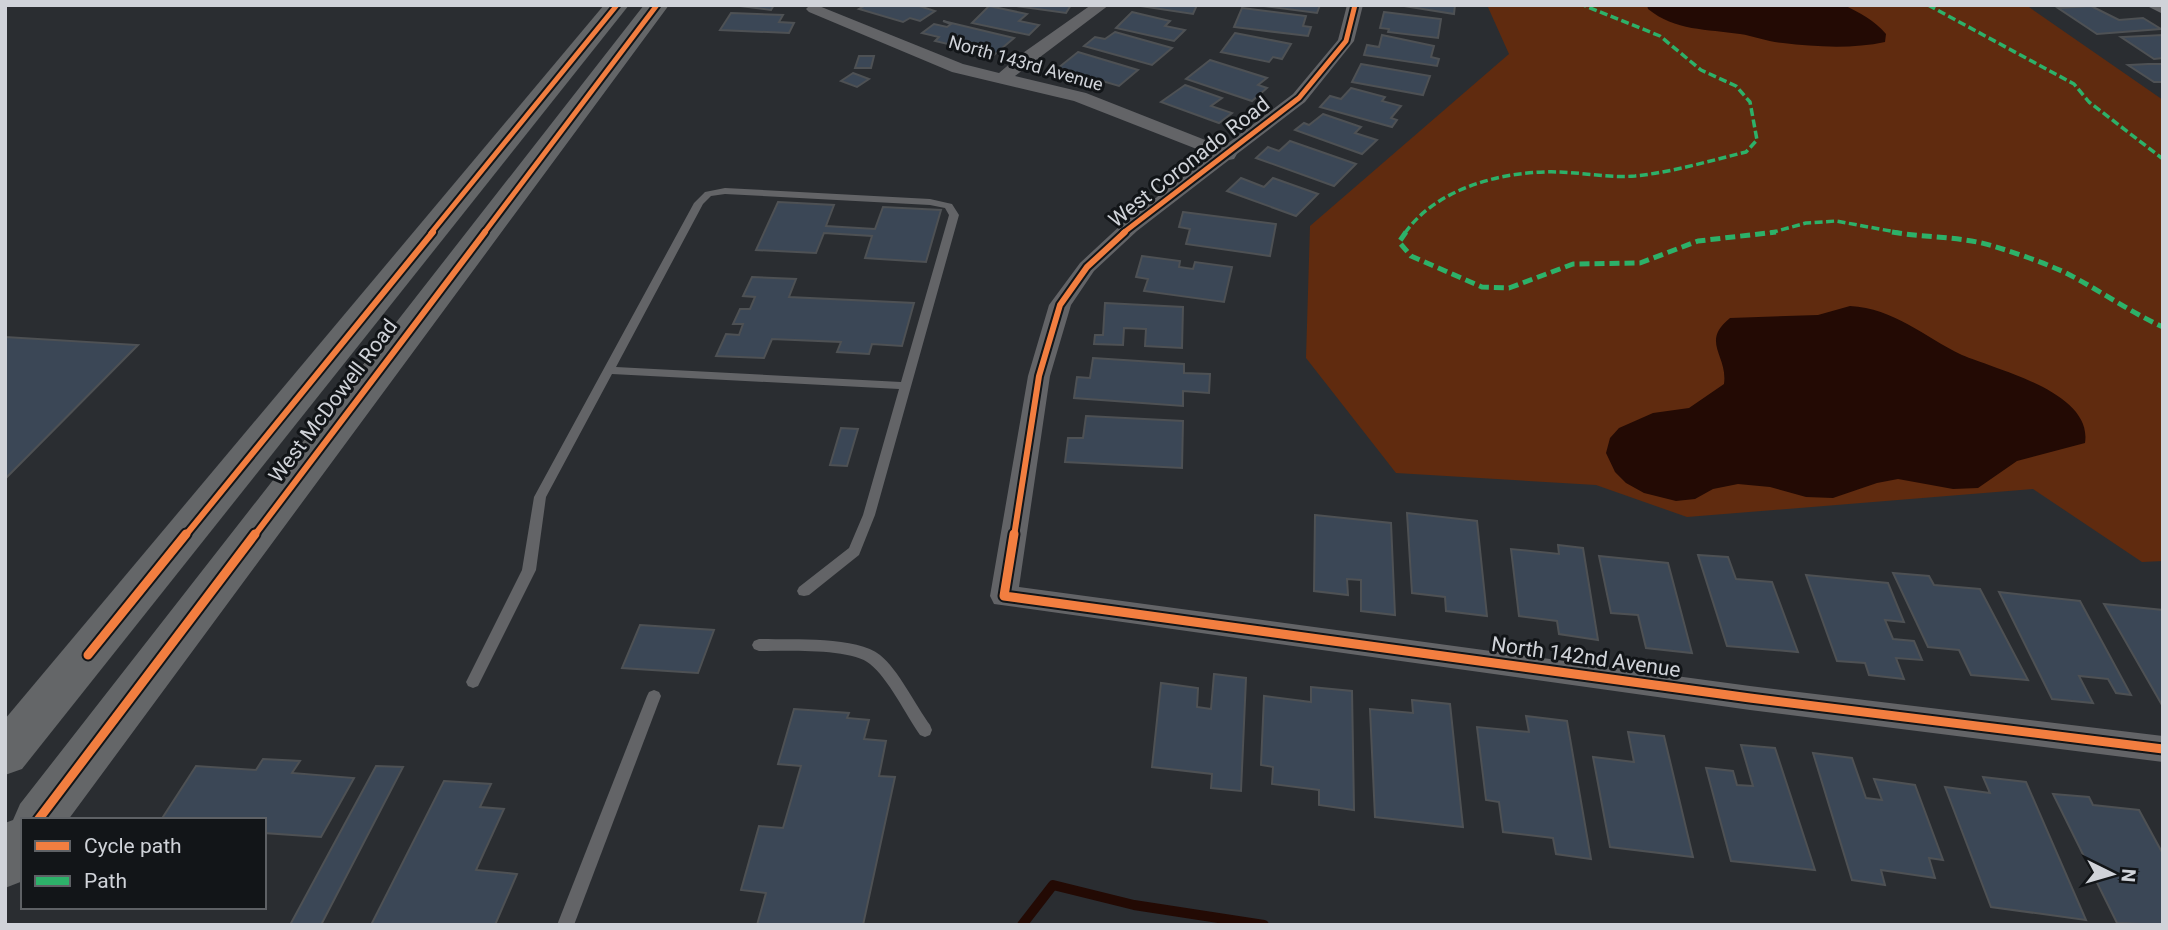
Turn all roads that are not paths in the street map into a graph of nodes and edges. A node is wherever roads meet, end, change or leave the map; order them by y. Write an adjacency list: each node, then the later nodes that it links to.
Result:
1 (617, 5): 10 (main road, West McDowell Road)
2 (657, 5): 11 (main road, West McDowell Road)
3 (1101, 5): 8 (street)
4 (1355, 5): 9 (street, West Coronado Road)
5 (2152, 5): 7 (street)
6 (817, 7): 8 (street, North 143rd Avenue)
7 (2163, 9)
8 (1001, 80): 9 (street, North 143rd Avenue)
9 (1228, 155): 15 (street, West Coronado Road)
10 (433, 232): 11 (main road); 17 (main road, West McDowell Road)
11 (482, 235): 18 (main road, West McDowell Road)
12 (608, 370): 13 (lane); 13 (lane); 19 (lane)
13 (906, 386): 14 (lane)
14 (804, 591)
15 (1004, 596): 22 (street, North 142nd Avenue)
16 (759, 645): 21 (lane)
17 (88, 654): 18 (main road); 23 (main road, West McDowell Road)
18 (160, 659): 24 (main road, West McDowell Road)
19 (473, 682)
20 (654, 696): 27 (lane)
21 (925, 730)
22 (2163, 750)
23 (5, 754)
24 (40, 818)
25 (21, 843): 26 (main road)
26 (5, 863)
27 (565, 925)

